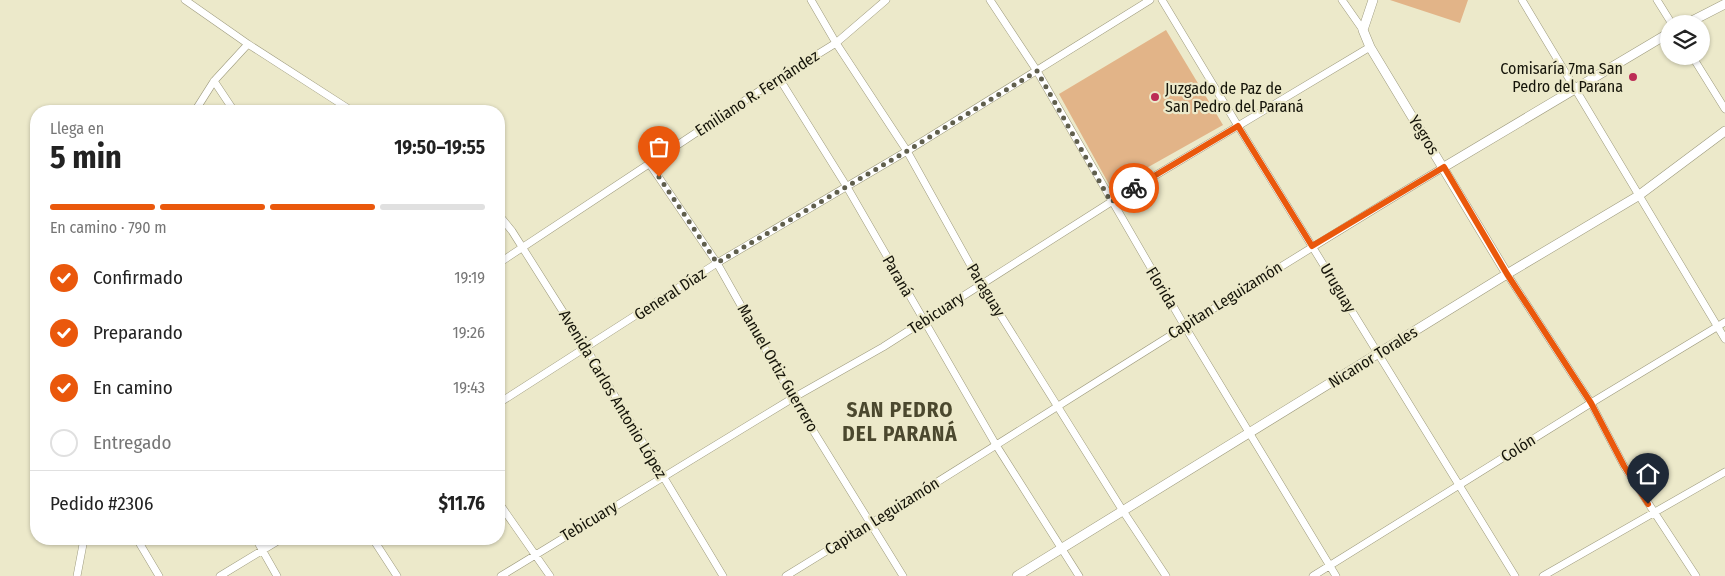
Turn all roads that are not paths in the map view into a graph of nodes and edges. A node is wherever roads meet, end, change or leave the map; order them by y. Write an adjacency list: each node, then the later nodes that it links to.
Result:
1 (185, 0): 17 (street)
2 (811, 0): 16 (street, Paraguay)
3 (886, 0): 16 (street, Emiliano R. Fernández)
4 (990, 0): 20 (street, Florida)
5 (1150, 0): 20 (street, General Díaz)
6 (1162, 0): 28 (street, Uruguay)
7 (1342, 0): 14 (street, Yegros)
8 (1373, 0): 14 (street)
9 (1522, 0): 23 (street)
10 (1656, 0): 12 (street)
11 (1725, 4): 13 (street)
12 (1666, 15)
13 (1704, 15)
14 (1363, 30): 18 (street, Yegros)
15 (1660, 38): 23 (street, Capitan Leguizamón)
16 (836, 43): 21 (street, Emiliano R. Fernández); 30 (street, Paraguay)
17 (248, 44): 22 (street); 26 (street)
18 (1370, 47): 28 (street, Tebicuary); 32 (street, Yegros)
19 (1698, 65): 27 (street)
20 (1037, 71): 30 (street, General Díaz); 35 (street, Florida)
21 (779, 78): 31 (street, Emiliano R. Fernández); 33 (street, Paraná)
22 (214, 81): 24 (street); 25 (street)
23 (1575, 88): 32 (street, Capitan Leguizamón); 34 (street)
24 (199, 105)
25 (230, 105)
26 (343, 105)
27 (1725, 109)
28 (1238, 126): 35 (street, Tebicuary); 37 (street, Uruguay)
29 (1725, 132): 34 (street, Nicanor Torales)
30 (907, 151): 33 (street, General Díaz); 42 (street, Paraguay)
31 (649, 163): 38 (street, Emiliano R. Fernández); 40 (street, Manuel Ortiz Guerrero)
32 (1444, 167): 37 (street, Capitan Leguizamón); 41 (street, Yegros)
33 (847, 187): 40 (street, General Díaz); 43 (street, Paraná)
34 (1638, 196): 41 (street, Nicanor Torales); 46 (street)
35 (1111, 202): 42 (street, Tebicuary); 45 (street, Florida)
36 (505, 222): 38 (street, Avenida Carlos Antonio López)
37 (1312, 246): 45 (street, Capitan Leguizamón); 49 (street, Uruguay)
38 (522, 248): 39 (street, Emiliano R. Fernández); 48 (street, Avenida Carlos Antonio López)
39 (505, 259)
40 (717, 263): 48 (street, General Díaz); 50 (street, Manuel Ortiz Guerrero)
41 (1507, 274): 49 (street, Nicanor Torales); 52 (street, Yegros)
42 (981, 284): 43 (street, Tebicuary); 53 (street, Paraguay)
43 (924, 322): 50 (street, Tebicuary); 55 (street, Paraná)
44 (1725, 322): 46 (street, Colón)
45 (1184, 325): 53 (street, Capitan Leguizamón); 54 (street, Florida)
46 (1718, 326): 47 (street); 52 (street, Colón)
47 (1725, 339)
48 (586, 348): 51 (street, General Díaz); 57 (street, Avenida Carlos Antonio López)
49 (1378, 354): 54 (street, Nicanor Torales); 58 (street, Uruguay)
50 (793, 398): 57 (street, Tebicuary); 62 (street, Manuel Ortiz Guerrero)
51 (505, 400)
52 (1591, 403): 58 (street, Colón); 61 (street, Yegros)
53 (1059, 406): 55 (street, Capitan Leguizamón); 59 (street, Paraguay)
54 (1249, 433): 59 (street, Nicanor Torales); 71 (street, Florida)
55 (996, 445): 62 (street, Capitan Leguizamón); 68 (street, Paraná)
56 (1725, 472): 61 (street)
57 (662, 477): 70 (street, Tebicuary); 79 (street, Avenida Carlos Antonio López)
58 (1460, 485): 71 (street, Colón); 87 (street, Uruguay)
59 (1123, 511): 68 (street, Nicanor Torales); 84 (street, Paraguay)
60 (505, 512): 70 (street)
61 (1655, 514): 88 (street); 89 (street, Yegros)
62 (871, 524): 80 (street, Capitan Leguizamón); 81 (street, Manuel Ortiz Guerrero)
63 (83, 545): 72 (street)
64 (140, 545): 73 (street)
65 (260, 545): 69 (street)
66 (271, 545): 69 (street)
67 (377, 545): 76 (street)
68 (1062, 548): 82 (street, Nicanor Torales); 83 (street, Paraná)
69 (263, 550): 74 (street); 75 (street)
70 (535, 554): 77 (street, Tebicuary); 78 (street)
71 (1329, 566): 85 (street, Colón); 86 (street, Florida)
72 (76, 576)
73 (159, 576)
74 (220, 576)
75 (277, 576)
76 (397, 576)
77 (501, 576)
78 (550, 576)
79 (723, 576)
80 (786, 576)
81 (903, 576)
82 (1017, 576)
83 (1079, 576)
84 (1166, 576)
85 (1313, 576)
86 (1336, 576)
87 (1515, 576)
88 (1543, 576)
89 (1696, 576)

